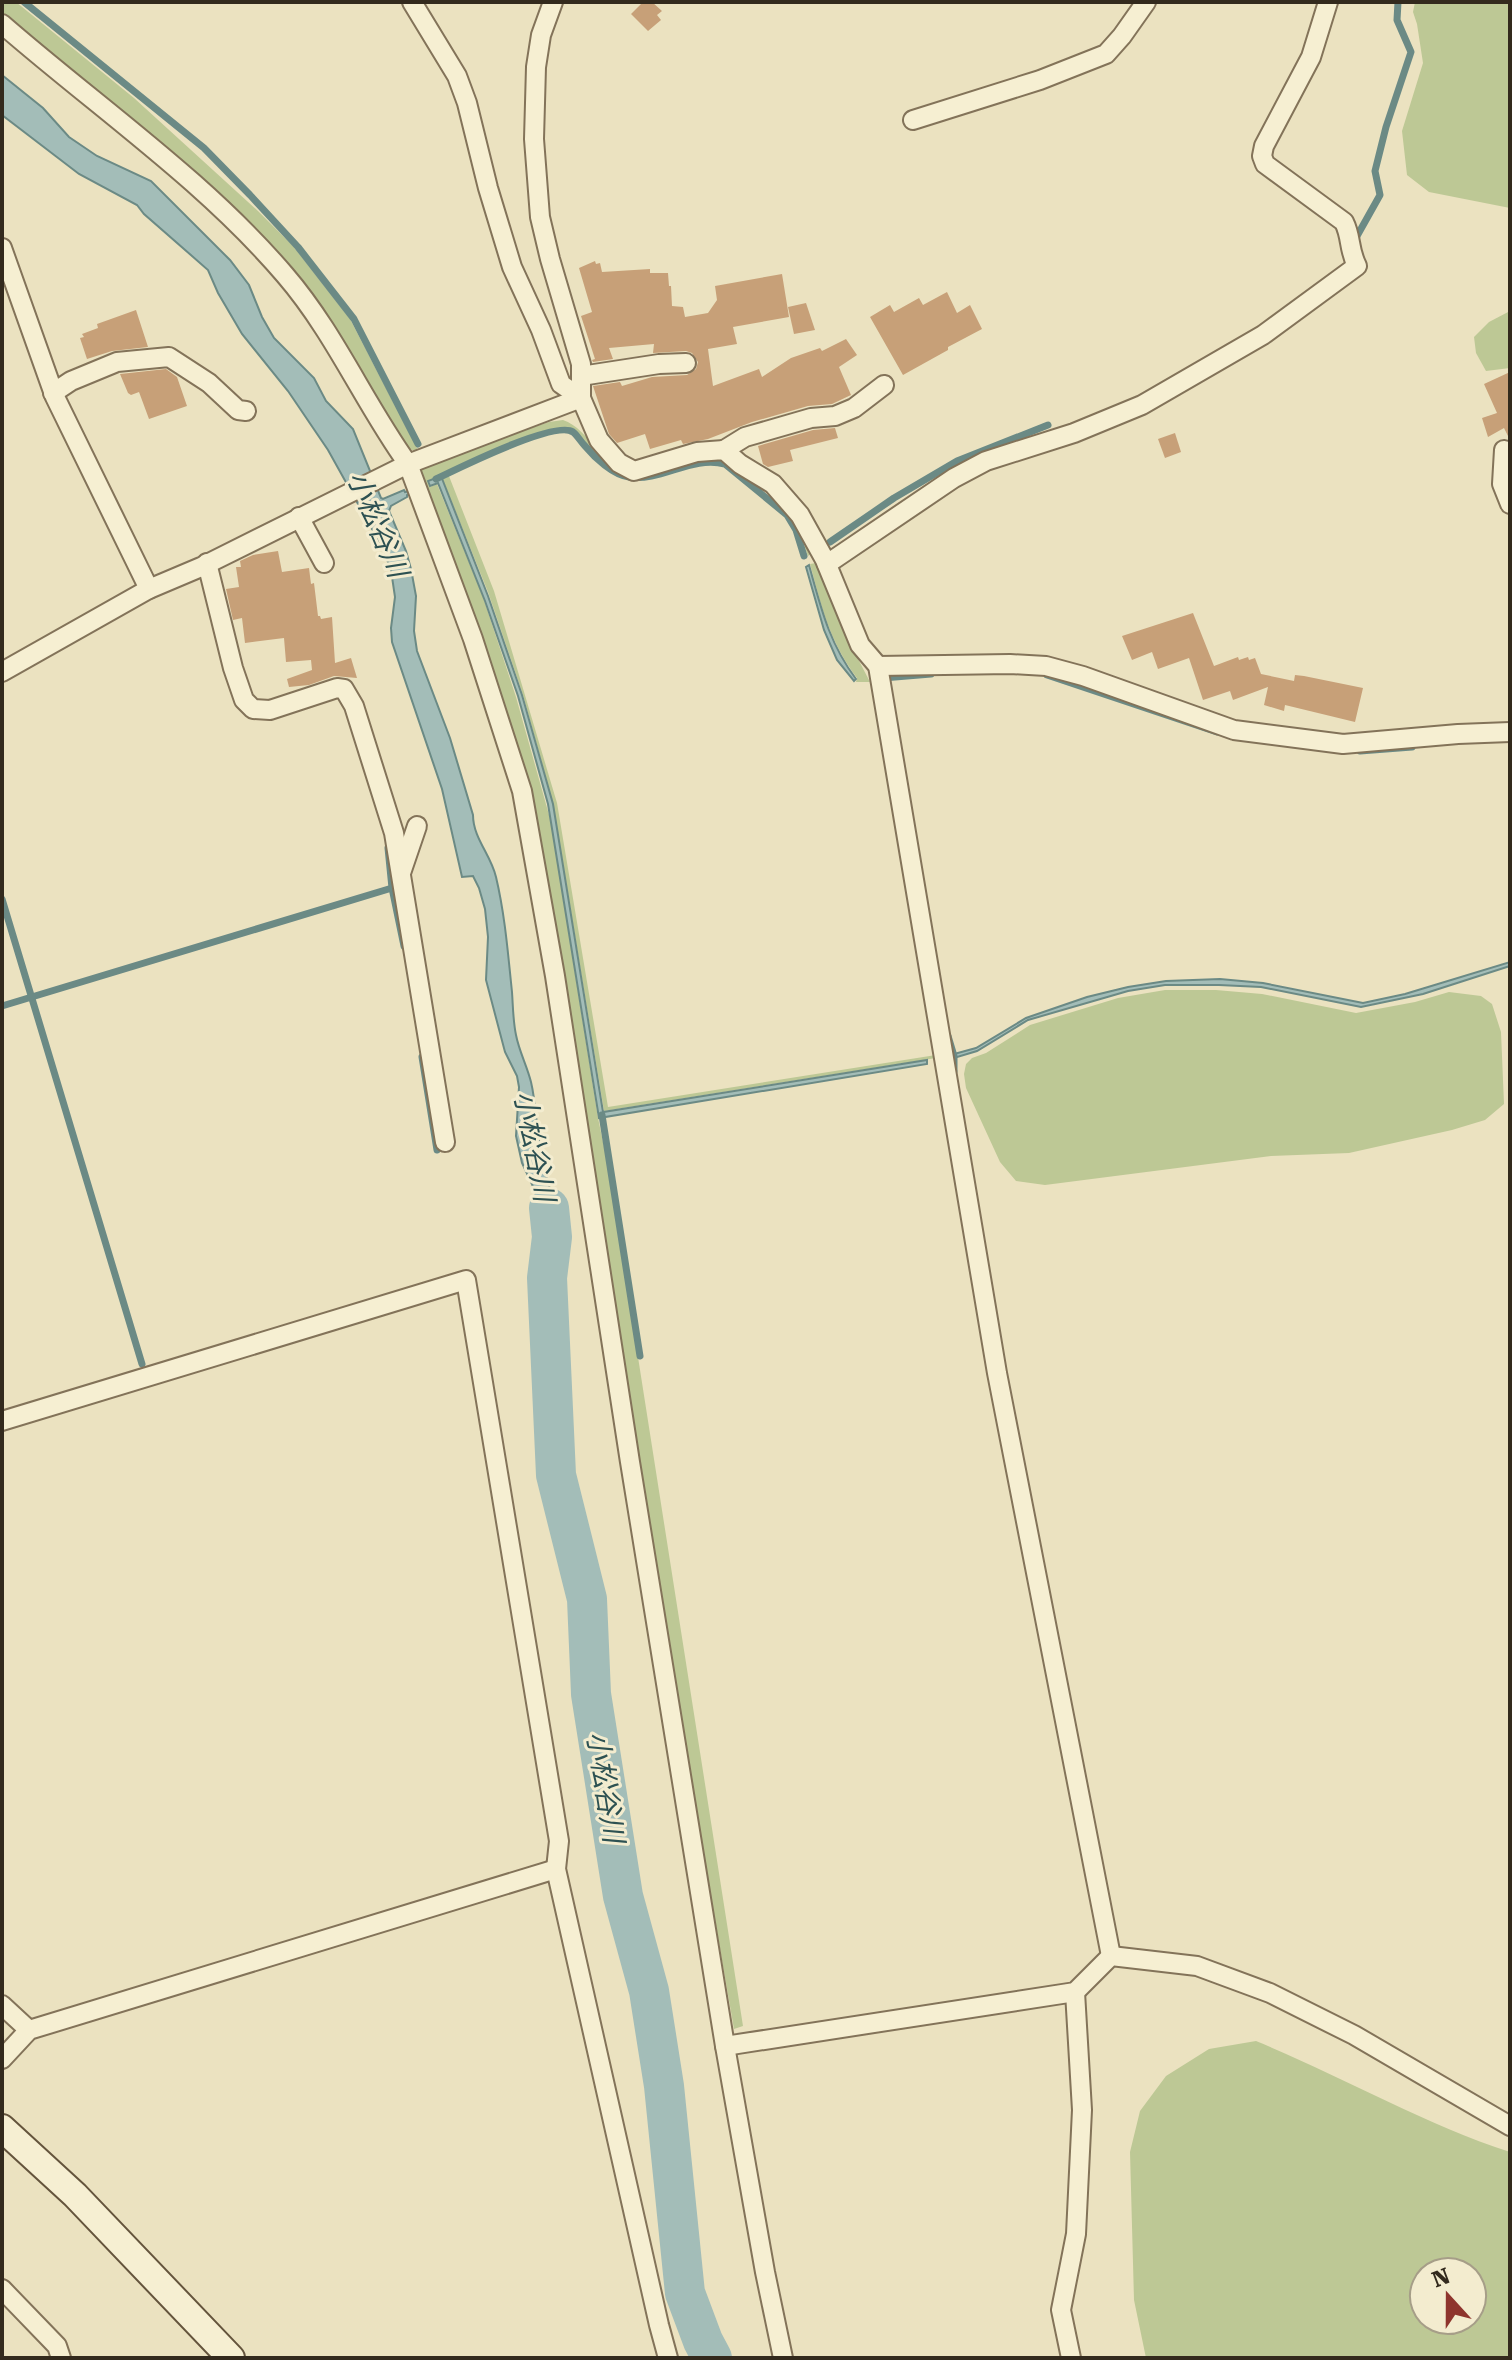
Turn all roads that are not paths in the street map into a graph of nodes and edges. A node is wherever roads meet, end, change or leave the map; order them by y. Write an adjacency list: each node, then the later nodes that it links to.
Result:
1 (412, 2): 12 (street)
2 (553, 2): 9 (street)
3 (1146, 2): 6 (street)
4 (1328, 2): 21 (street)
5 (2, 24): 16 (street)
6 (913, 120)
7 (2, 248): 11 (street)
8 (686, 363): 9 (street)
9 (581, 376): 12 (street)
10 (884, 385): 14 (street)
11 (53, 393): 13 (street); 22 (street)
12 (581, 398): 14 (street); 16 (street)
13 (246, 411)
14 (724, 450): 21 (street)
15 (1504, 450): 17 (street)
16 (401, 468): 18 (street); 35 (street)
17 (1510, 504)
18 (304, 514): 19 (street); 20 (street)
19 (207, 563): 22 (street); 27 (street)
20 (324, 563)
21 (827, 564): 23 (street)
22 (149, 589): 24 (street)
23 (878, 666): 25 (street); 31 (street)
24 (2, 672)
25 (1510, 732)
26 (417, 826): 27 (street)
27 (401, 873): 28 (street)
28 (445, 1142)
29 (2, 1421): 30 (street)
30 (556, 1869): 34 (street); 42 (street)
31 (1111, 1956): 32 (street); 37 (street)
32 (1075, 1992): 35 (street); 44 (street)
33 (2, 2005): 34 (street)
34 (29, 2030): 36 (street)
35 (725, 2046): 43 (street)
36 (2, 2059)
37 (1510, 2126)
38 (2, 2128): 41 (main road)
39 (2, 2289): 40 (street)
40 (61, 2358)
41 (231, 2358)
42 (668, 2358)
43 (783, 2358)
44 (1071, 2358)

